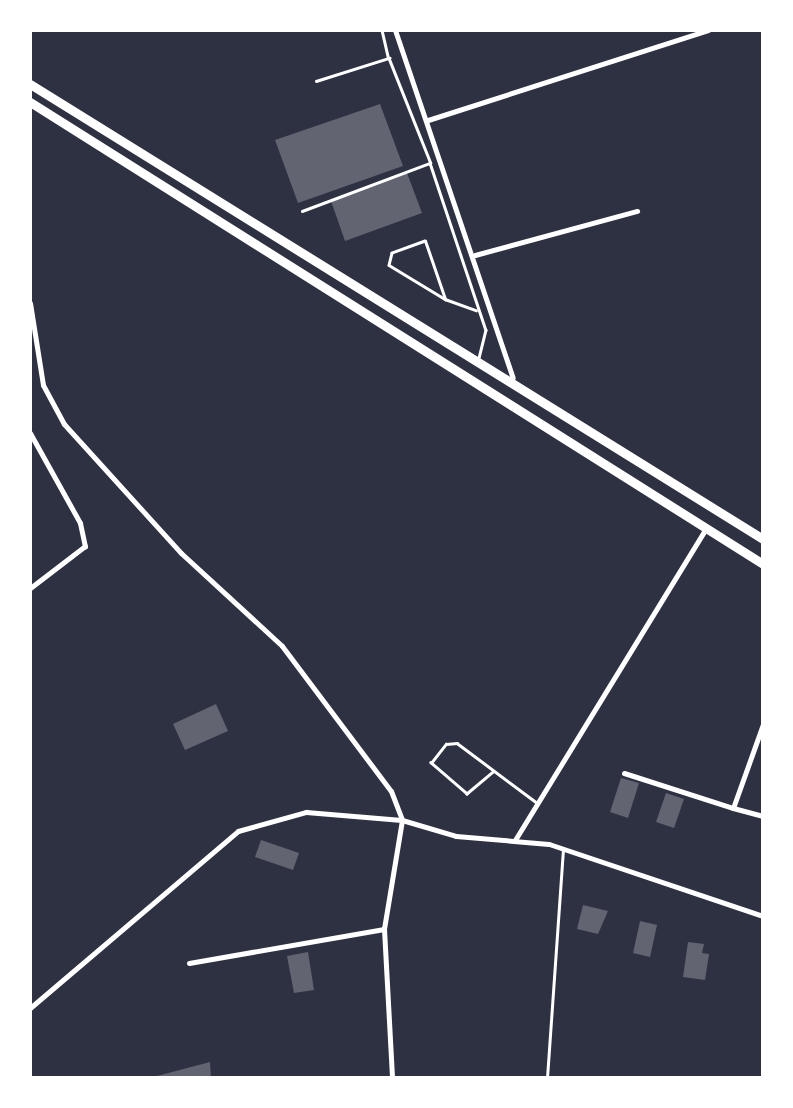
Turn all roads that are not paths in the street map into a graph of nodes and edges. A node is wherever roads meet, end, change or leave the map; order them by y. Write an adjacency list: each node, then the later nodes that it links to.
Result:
1 (382, 30): 4 (lane)
2 (396, 30): 8 (street)
3 (708, 30): 8 (street)
4 (389, 58): 5 (lane); 9 (lane)
5 (316, 81)
6 (30, 84): 16 (highway)
7 (30, 102): 19 (highway)
8 (428, 120): 12 (street)
9 (430, 162): 10 (lane); 15 (lane)
10 (302, 210)
11 (637, 211): 12 (street)
12 (475, 255): 17 (street)
13 (445, 300): 13 (lane); 15 (lane)
14 (30, 303): 29 (street)
15 (479, 312): 16 (lane)
16 (479, 359): 17 (highway)
17 (513, 378): 20 (highway)
18 (30, 433): 22 (street)
19 (705, 530): 21 (highway); 26 (street)
20 (763, 539)
21 (763, 564)
22 (30, 588)
23 (763, 724): 27 (street)
24 (493, 772): 24 (lane); 26 (lane)
25 (624, 773): 27 (street)
26 (538, 803): 30 (street)
27 (733, 808): 28 (street)
28 (763, 816)
29 (402, 820): 30 (street); 33 (street); 35 (street)
30 (515, 840): 31 (street)
31 (564, 848): 32 (street); 37 (lane)
32 (763, 916)
33 (384, 929): 34 (street); 36 (street)
34 (189, 963)
35 (30, 1008)
36 (392, 1078)
37 (548, 1078)

